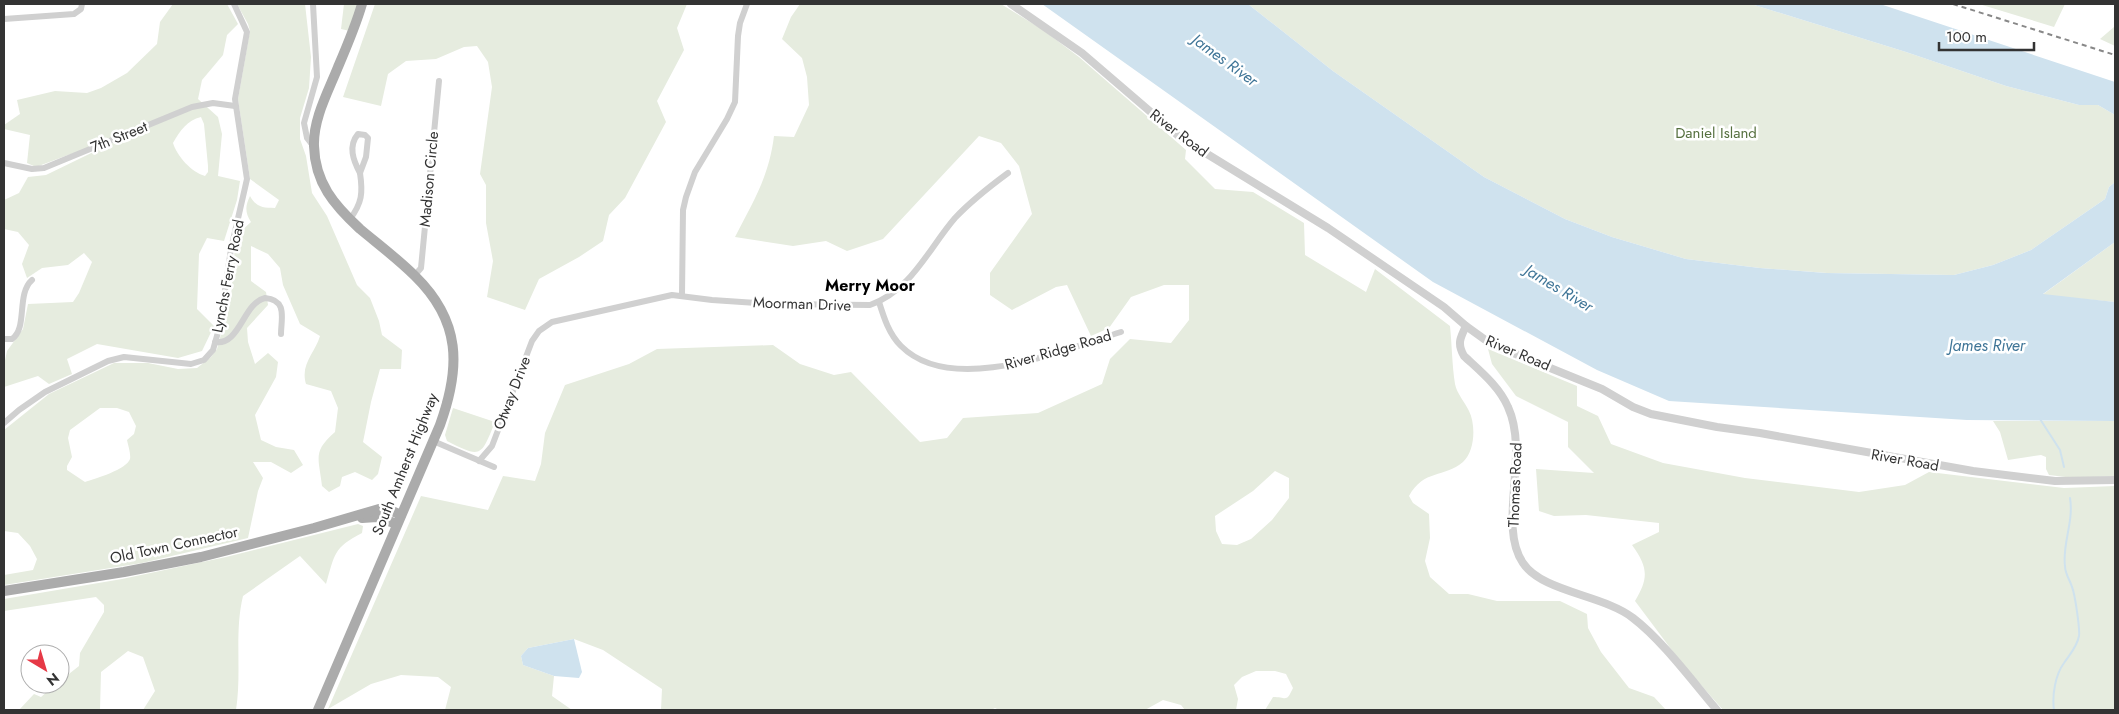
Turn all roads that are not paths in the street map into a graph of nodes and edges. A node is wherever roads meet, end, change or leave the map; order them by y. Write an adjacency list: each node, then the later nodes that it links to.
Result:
1 (82, 4): 8 (street)
2 (234, 4): 10 (street, Lynchs Ferry Road)
3 (313, 4): 11 (street)
4 (362, 4): 11 (main road, South Amherst Highway)
5 (368, 4): 11 (main road, South Amherst Highway)
6 (747, 4): 18 (street)
7 (1011, 4): 21 (street, River Road)
8 (4, 18)
9 (439, 81): 16 (street, Madison Circle)
10 (235, 106): 12 (street, 7th Street); 25 (street, Lynchs Ferry Road)
11 (314, 146): 15 (main road, South Amherst Highway)
12 (4, 163)
13 (360, 173): 13 (street); 15 (street)
14 (1008, 173): 19 (street, Moorman Drive)
15 (350, 219): 16 (main road, South Amherst Highway)
16 (415, 276): 27 (main road, South Amherst Highway)
17 (32, 280): 24 (street)
18 (682, 295): 19 (street, Moorman Drive); 20 (street, Moorman Drive)
19 (879, 302): 22 (street, River Ridge Road)
20 (544, 326): 28 (street, Otway Drive)
21 (1466, 326): 30 (street, River Road); 34 (street, Thomas Road)
22 (1121, 332)
23 (280, 334): 25 (street)
24 (4, 339)
25 (215, 342): 26 (street, Lynchs Ferry Road)
26 (4, 423)
27 (433, 441): 28 (street); 31 (main road, South Amherst Highway)
28 (479, 461): 29 (street)
29 (494, 467)
30 (2115, 480)
31 (399, 520): 32 (main road, Old Town Connector); 33 (main road, South Amherst Highway)
32 (4, 591)
33 (318, 710)
34 (1717, 710)

